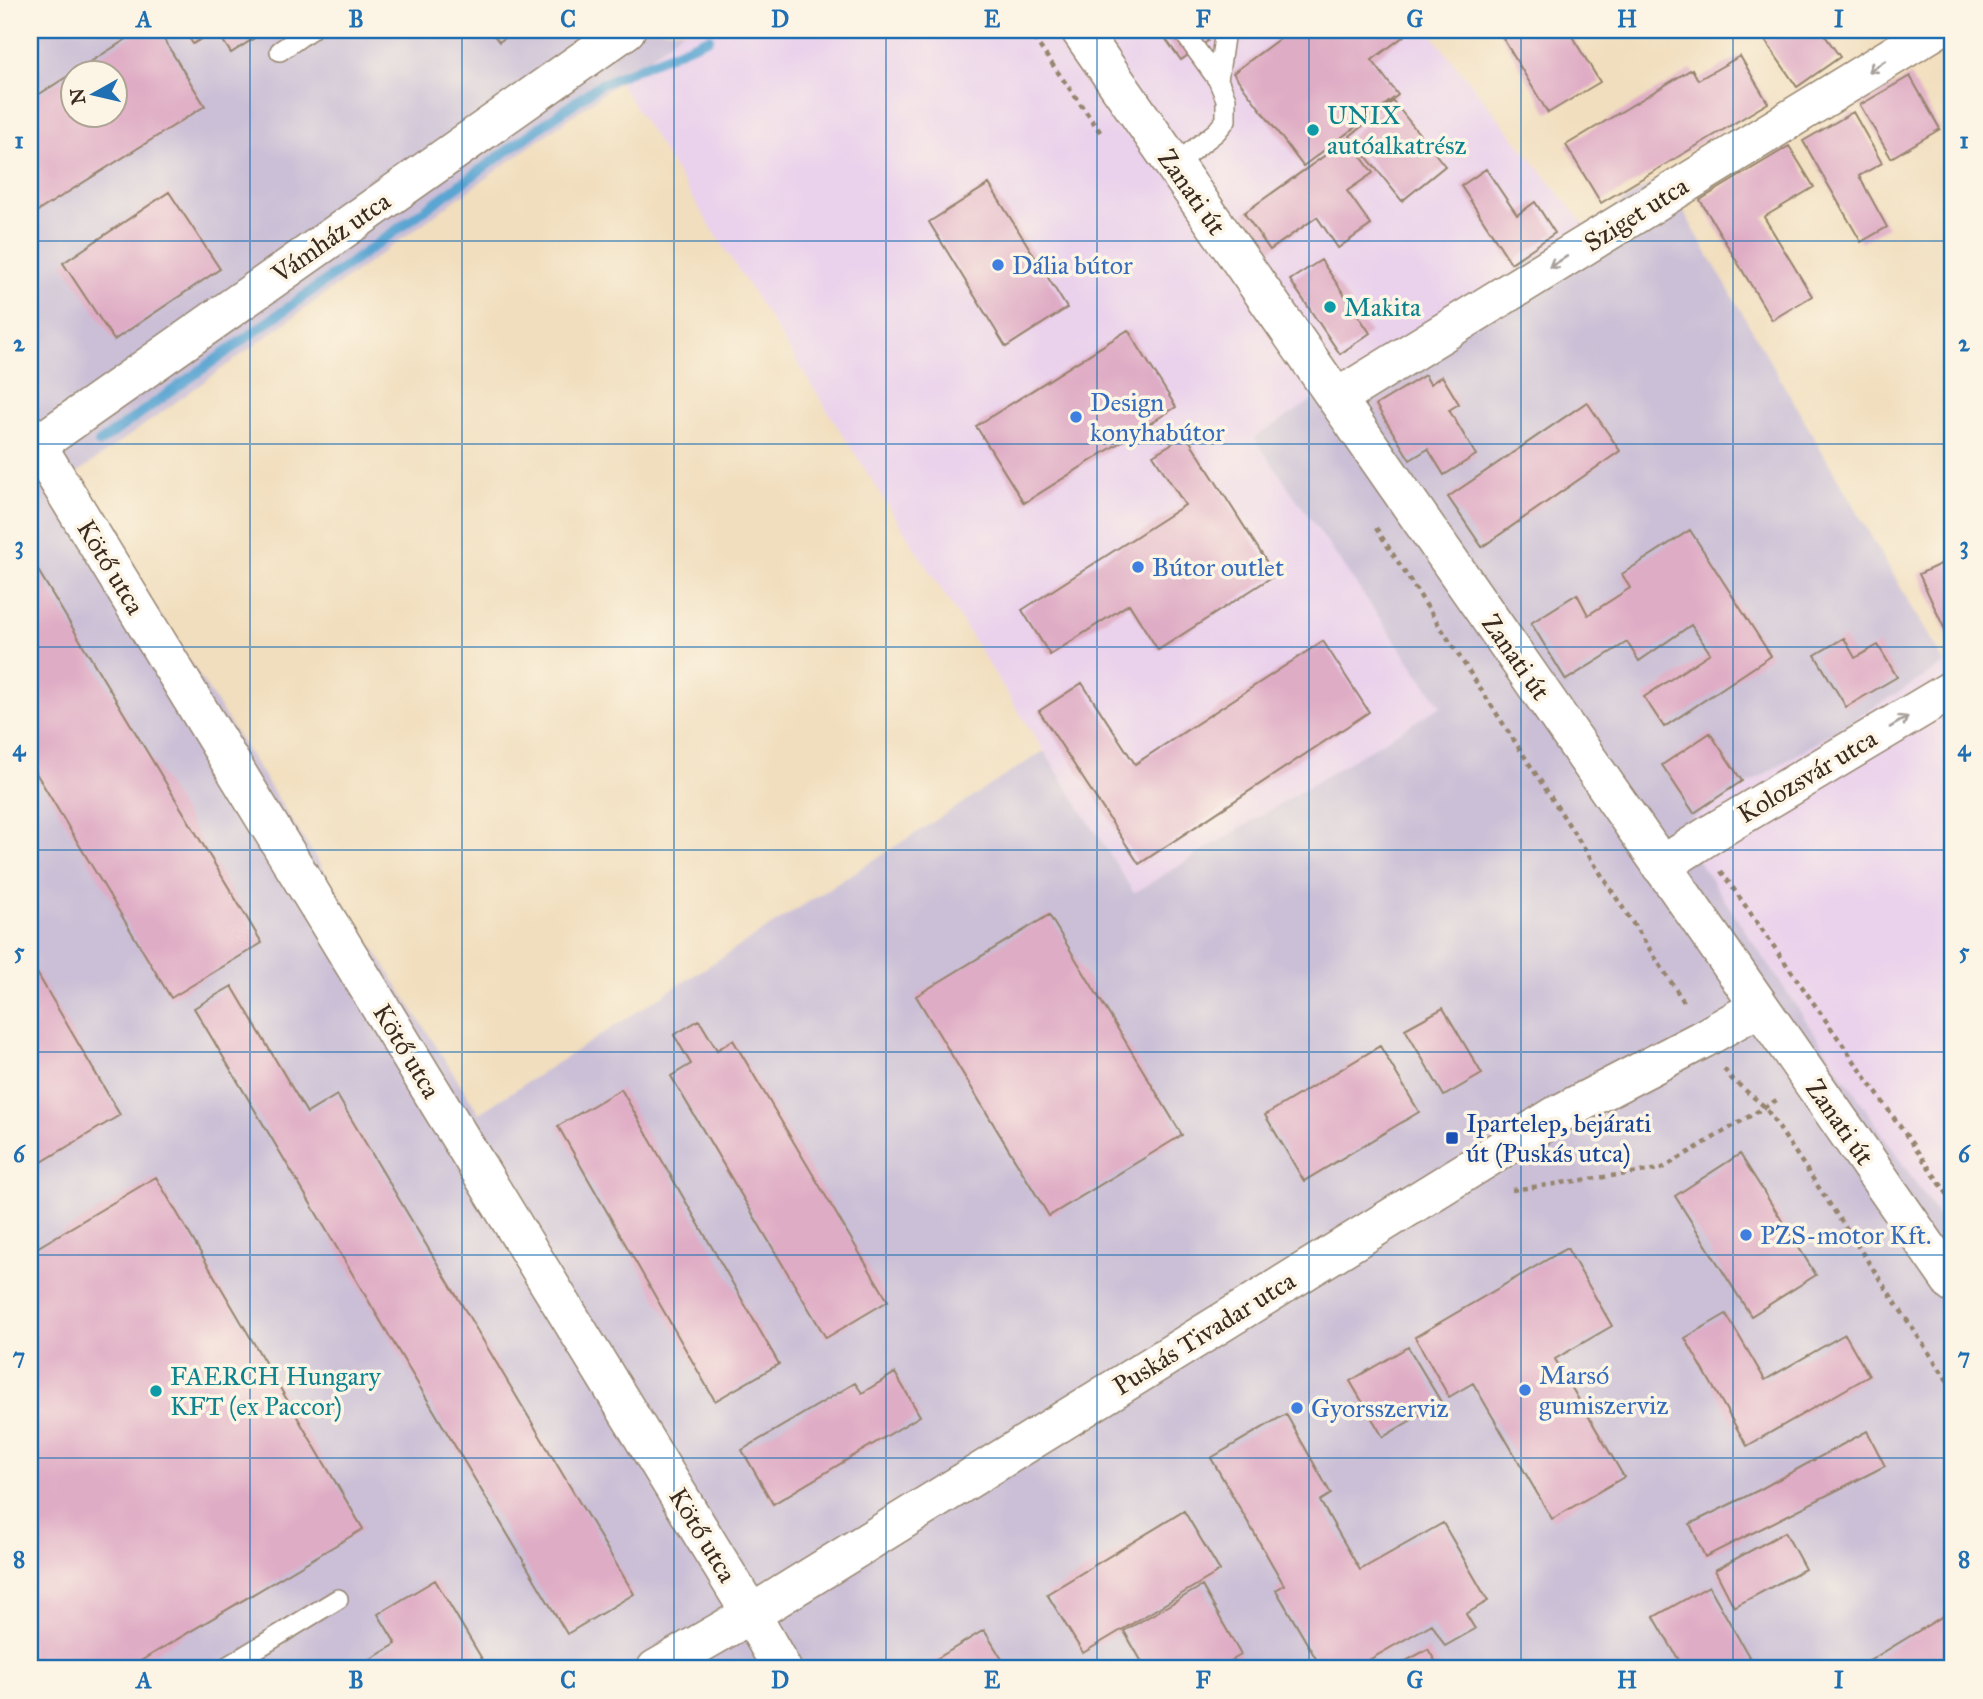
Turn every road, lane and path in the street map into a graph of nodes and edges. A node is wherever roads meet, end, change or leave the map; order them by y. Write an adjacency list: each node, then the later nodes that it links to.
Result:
1 (310, 30): 8 (lane)
2 (626, 30): 13 (street, Vámház utca)
3 (1028, 30): 10 (path)
4 (1080, 30): 11 (street, Zanati út)
5 (1182, 30): 9 (lane)
6 (1225, 30): 9 (lane)
7 (1935, 30): 12 (street, Sziget utca, one-way to 12)
8 (280, 51)
9 (1217, 80): 11 (lane)
10 (1107, 141)
11 (1174, 165): 12 (street, Zanati út)
12 (1337, 398): 17 (street, Zanati út)
13 (32, 443): 26 (street, Kötő utca)
14 (1374, 524): 19 (path)
15 (1953, 689): 16 (street, Kolozsvár utca, one-way to 15)
16 (1714, 832): 17 (street, Kolozsvár utca); 22 (path)
17 (1661, 866): 18 (street, Zanati út)
18 (1759, 1007): 19 (street, Puskás Tivadar utca); 23 (street, Zanati út)
19 (1703, 1039): 20 (path); 26 (street, Puskás Tivadar utca)
20 (1765, 1107): 21 (path); 24 (path)
21 (1539, 1186)
22 (1953, 1202)
23 (1953, 1284)
24 (1953, 1389)
25 (338, 1599): 27 (lane)
26 (751, 1614): 28 (street, Puskás Tivadar utca); 29 (street, Kötő utca)
27 (223, 1669)
28 (656, 1669)
29 (782, 1669)

